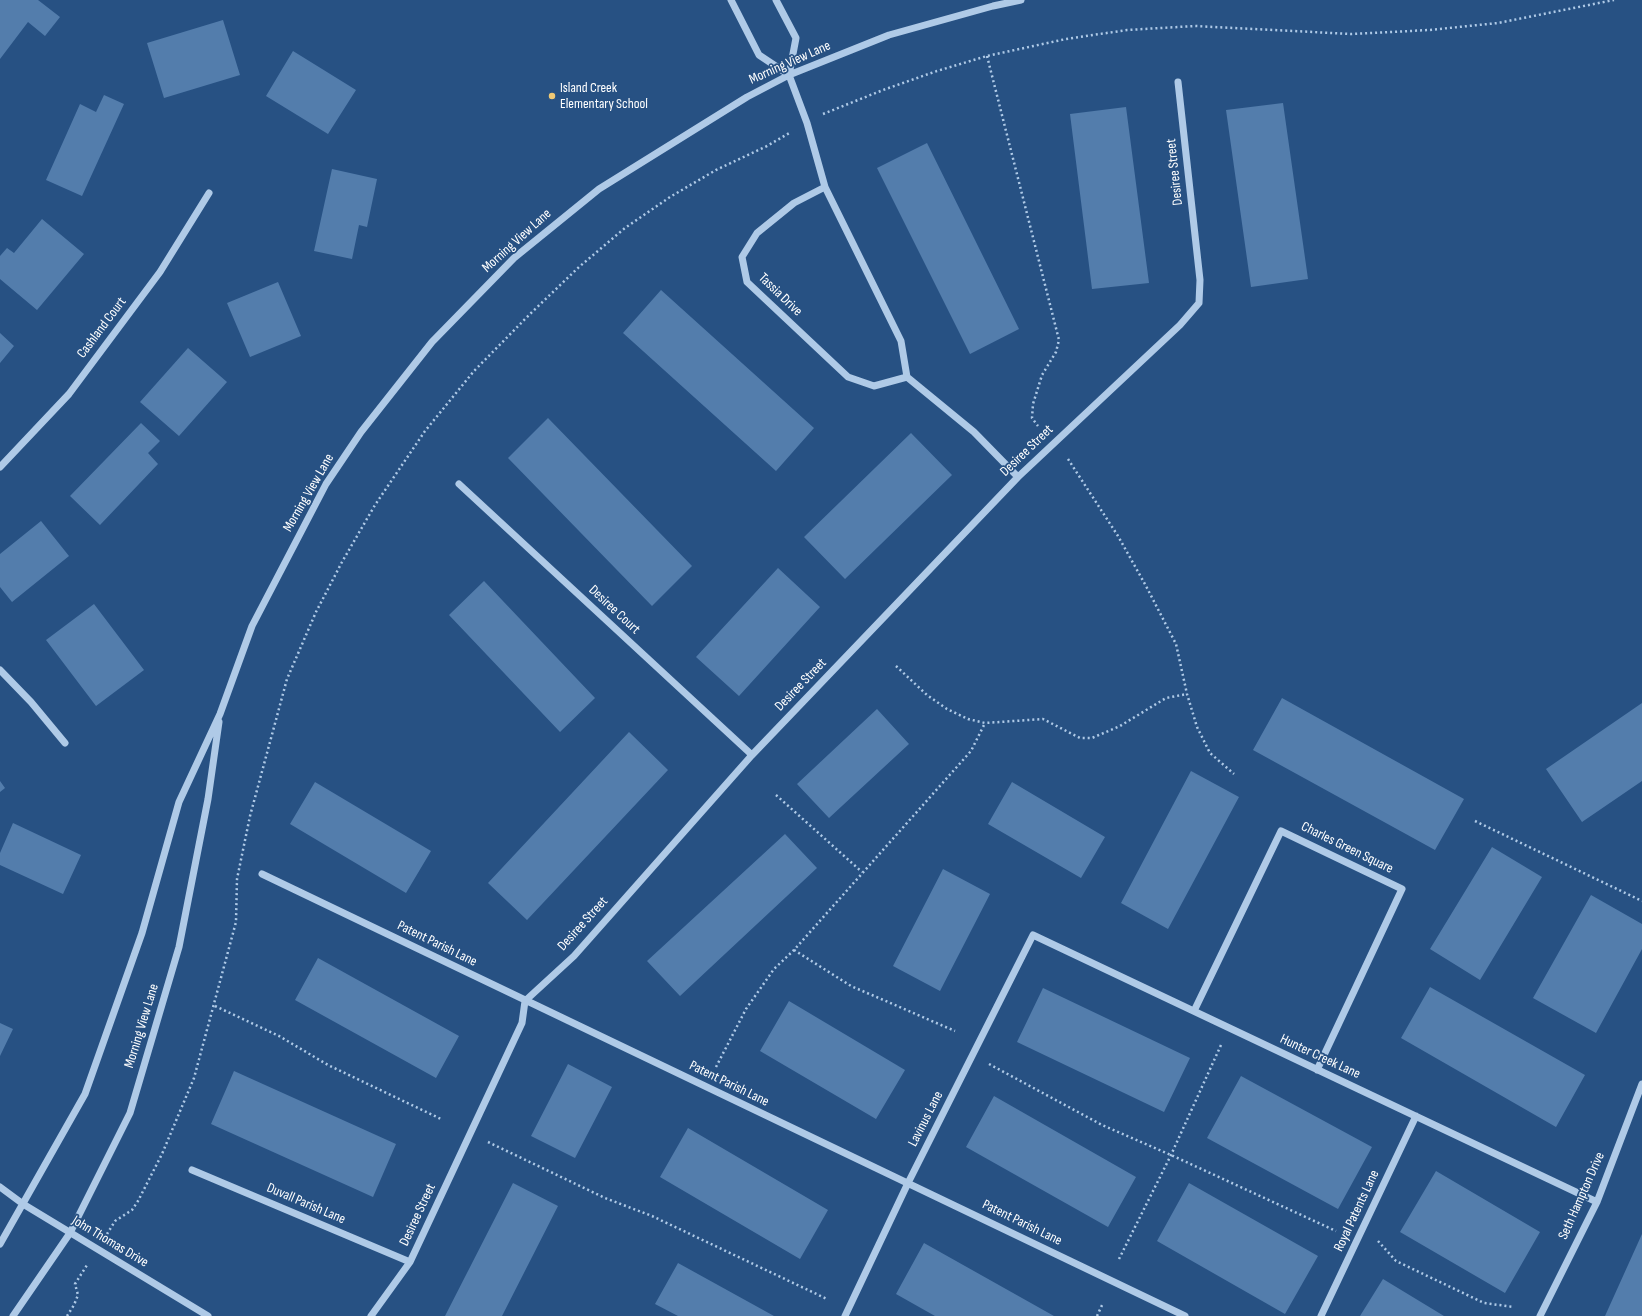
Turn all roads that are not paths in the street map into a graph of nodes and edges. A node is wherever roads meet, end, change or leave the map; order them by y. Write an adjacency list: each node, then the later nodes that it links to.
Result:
1 (731, 0): 4 (street)
2 (776, 0): 4 (street)
3 (1021, 0): 4 (street, Morning View Lane)
4 (789, 75): 6 (street); 13 (street, Morning View Lane)
5 (1178, 82): 10 (street, Desiree Street)
6 (825, 187): 8 (street); 8 (street, Tassia Drive)
7 (209, 194): 9 (street, Cashland Court)
8 (907, 377): 10 (street)
9 (0, 467)
10 (1018, 477): 15 (street, Desiree Street)
11 (458, 484): 15 (street, Desiree Court)
12 (0, 670): 14 (street)
13 (220, 714): 27 (street, Morning View Lane); 28 (street, Morning View Lane)
14 (65, 743)
15 (752, 755): 18 (street, Desiree Street)
16 (262, 874): 18 (street, Patent Parish Lane)
17 (1032, 935): 19 (street, Hunter Creek Lane); 24 (street, Lavinus Lane)
18 (525, 1000): 24 (street, Patent Parish Lane); 30 (street, Desiree Street)
19 (1194, 1011): 20 (street, Hunter Creek Lane); 20 (street, Charles Green Square)
20 (1317, 1070): 22 (street, Hunter Creek Lane)
21 (1642, 1084): 26 (street, Seth Hampton Drive)
22 (1416, 1116): 26 (street, Hunter Creek Lane); 36 (street, Royal Patents Lane)
23 (192, 1170): 30 (street, Duvall Parish Lane)
24 (908, 1183): 34 (street, Lavinus Lane); 35 (street, Patent Parish Lane)
25 (0, 1187): 27 (street, John Thomas Drive)
26 (1597, 1202): 37 (street, Seth Hampton Drive)
27 (23, 1204): 28 (street, John Thomas Drive); 29 (street, Morning View Lane)
28 (70, 1233): 31 (street, Morning View Lane); 32 (street, John Thomas Drive)
29 (0, 1244)
30 (410, 1262): 33 (street, Desiree Street)
31 (13, 1316)
32 (208, 1316)
33 (372, 1316)
34 (845, 1316)
35 (1185, 1316)
36 (1322, 1316)
37 (1540, 1316)

